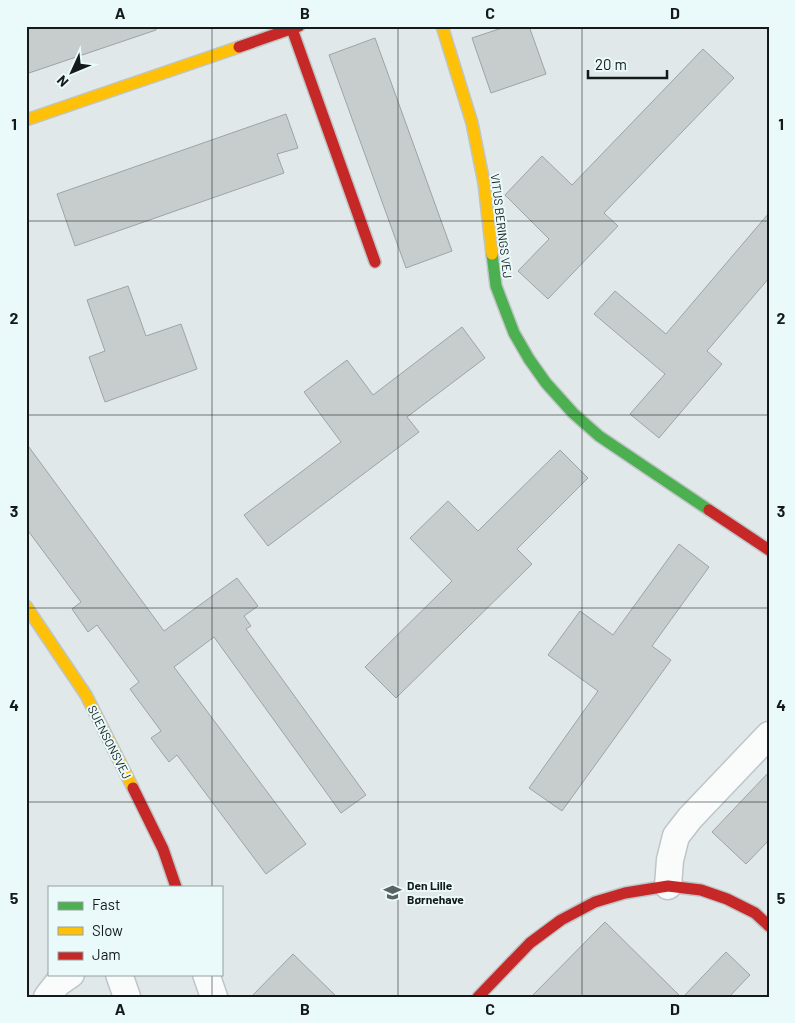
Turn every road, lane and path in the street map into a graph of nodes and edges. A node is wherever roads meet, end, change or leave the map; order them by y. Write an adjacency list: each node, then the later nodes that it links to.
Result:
1 (442, 26): 5 (street, VITUS BERINGS VEJ)
2 (295, 27): 3 (street); 4 (street)
3 (26, 120)
4 (375, 262)
5 (769, 550)
6 (26, 606): 8 (street, SUENSONSVEJ)
7 (769, 735): 9 (street)
8 (176, 886)
9 (668, 886): 10 (street); 17 (street)
10 (769, 926)
11 (68, 976): 14 (street)
12 (120, 976): 15 (street)
13 (207, 976): 16 (street)
14 (47, 997)
15 (127, 997)
16 (214, 997)
17 (478, 997)

